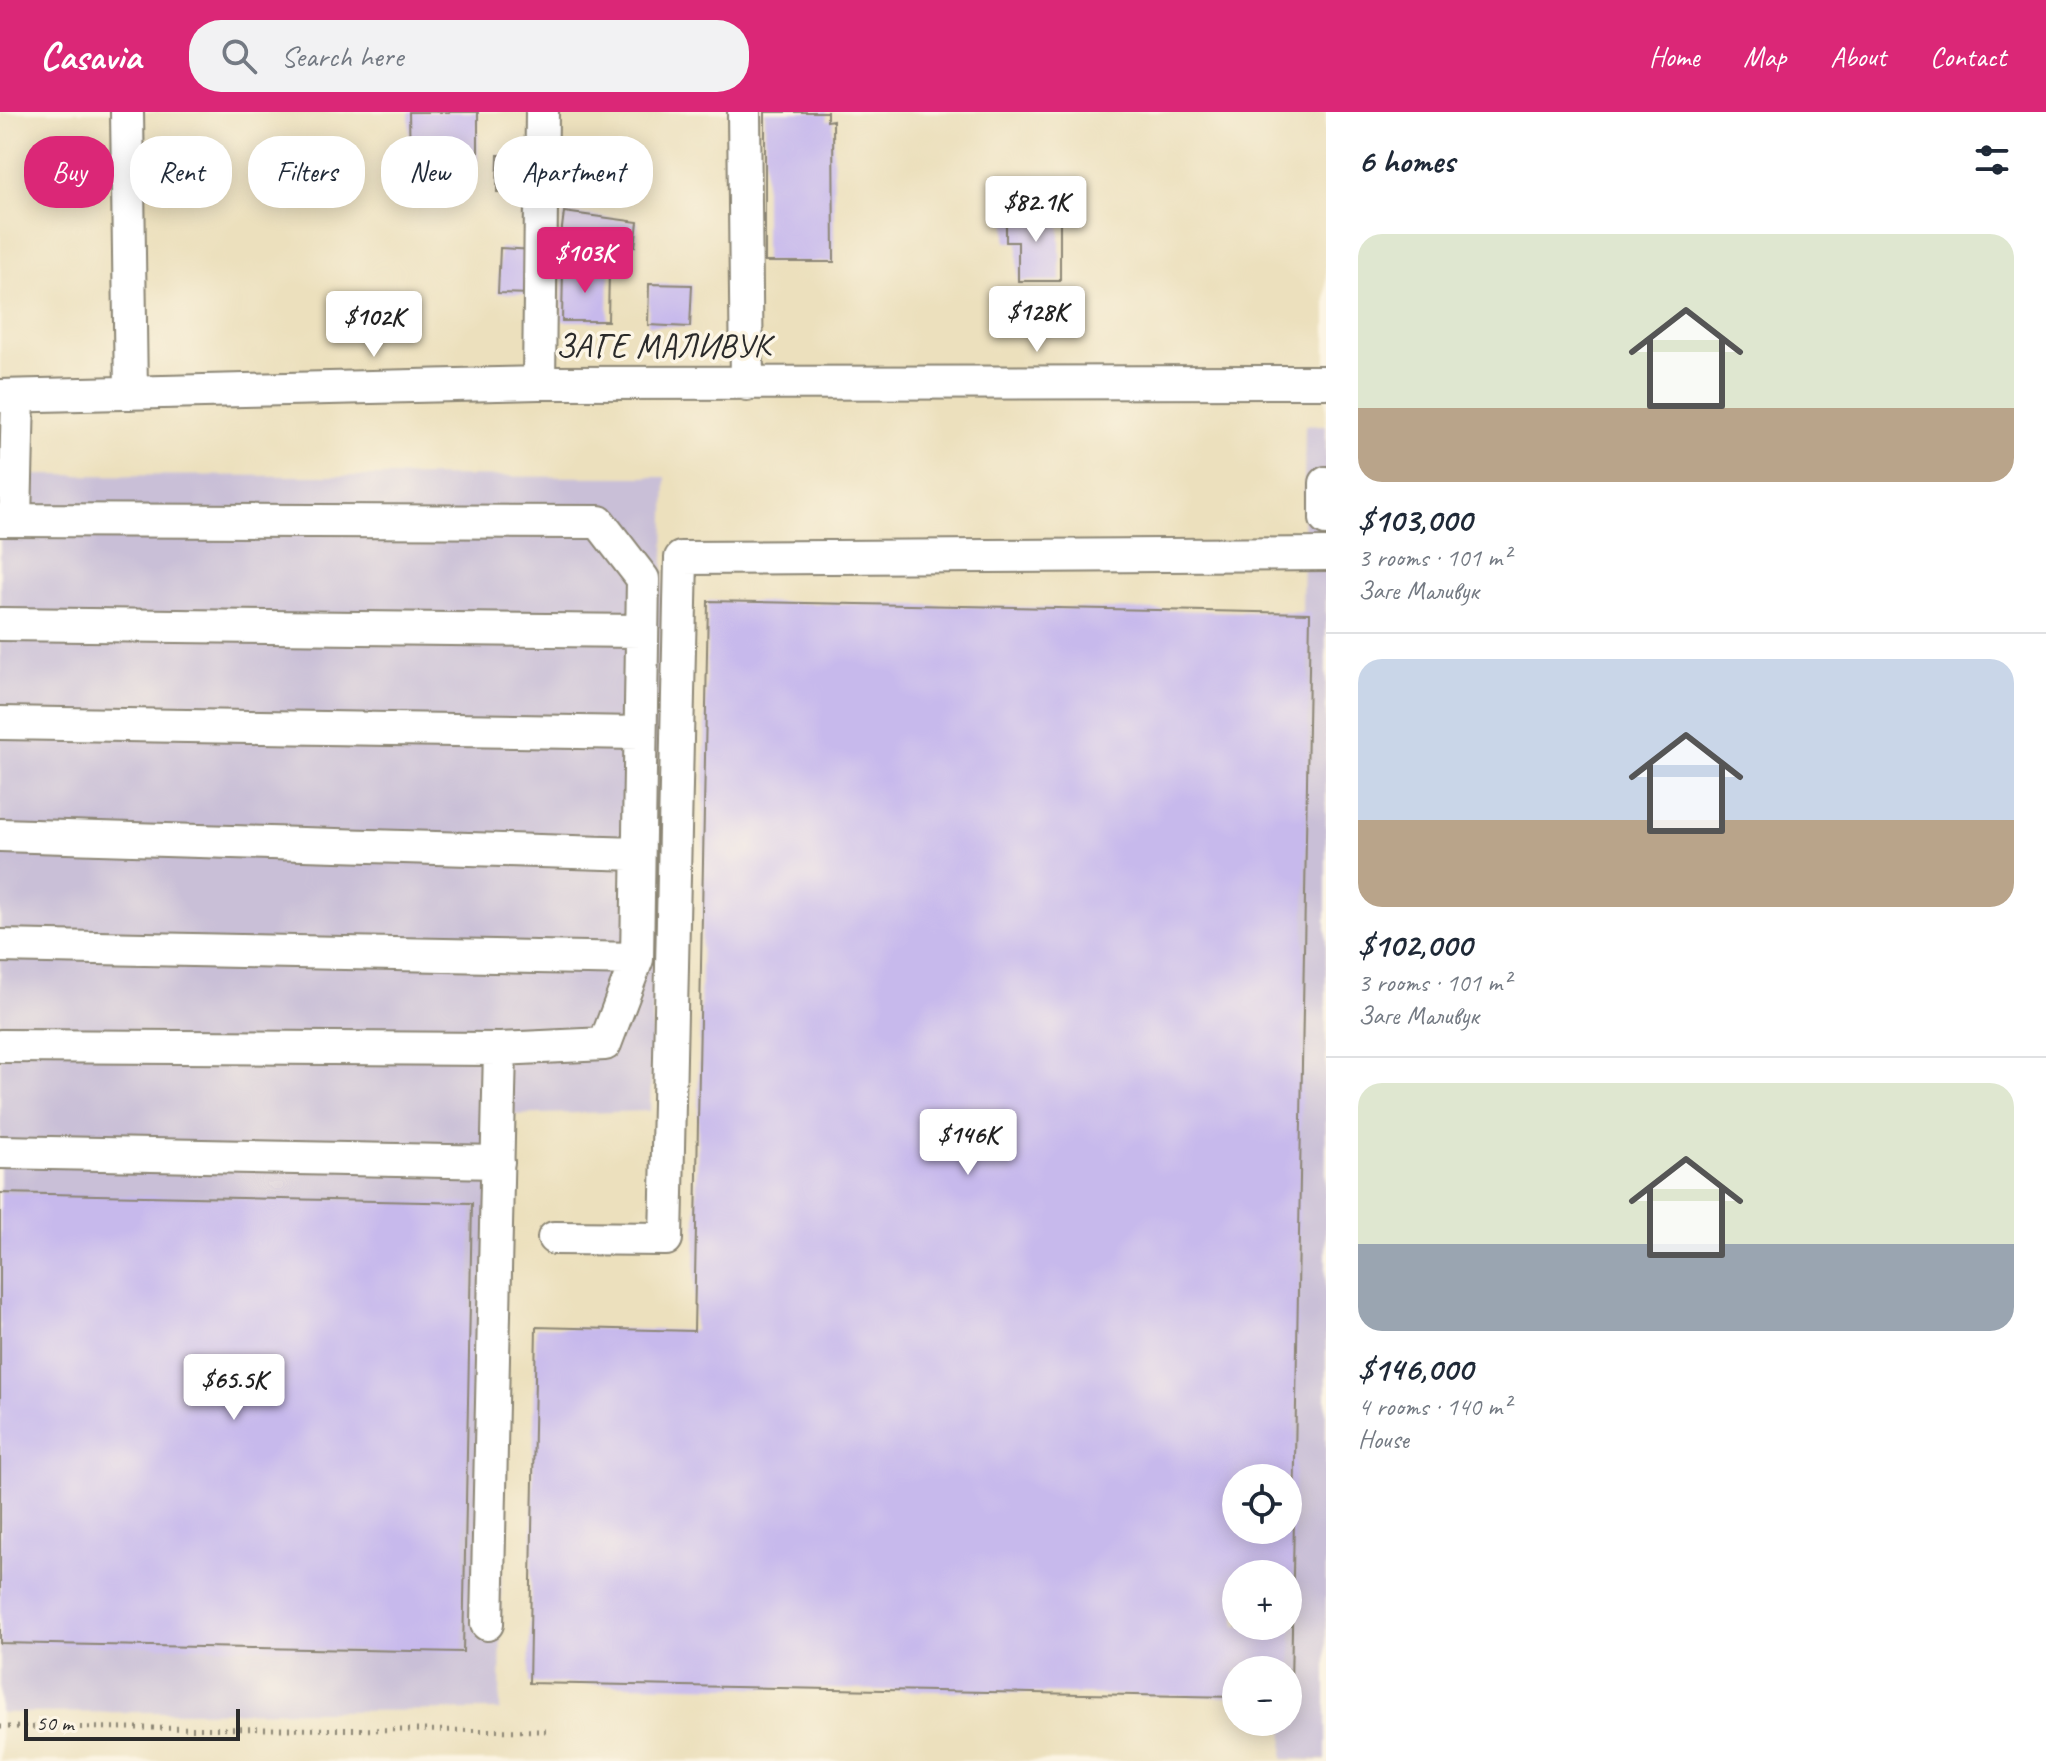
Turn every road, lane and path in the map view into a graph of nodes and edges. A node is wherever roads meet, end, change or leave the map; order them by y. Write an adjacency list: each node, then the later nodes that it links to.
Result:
1 (127, 112): 7 (street)
2 (542, 112): 5 (street)
3 (744, 112): 6 (street)
4 (1326, 382): 6 (street, ЗАГЕ МАЛИВУК)
5 (539, 383): 6 (street, ЗАГЕ МАЛИВУК); 7 (street, ЗАГЕ МАЛИВУК)
6 (747, 384)
7 (131, 393): 8 (street, ЗАГЕ МАЛИВУК)
8 (9, 396): 11 (street)
9 (1326, 483): 10 (street)
10 (1326, 519)
11 (8, 520): 14 (street)
12 (1326, 554): 25 (street)
13 (0, 624): 14 (street)
14 (642, 631): 16 (street)
15 (0, 723): 16 (street)
16 (640, 733): 18 (street)
17 (0, 835): 18 (street)
18 (638, 854): 20 (street)
19 (0, 946): 20 (street)
20 (637, 959): 22 (street)
21 (0, 1046): 22 (street)
22 (500, 1049): 24 (street)
23 (0, 1152): 24 (street)
24 (498, 1162): 26 (street)
25 (554, 1238)
26 (487, 1624)
27 (0, 1727): 28 (path)
28 (552, 1731)

